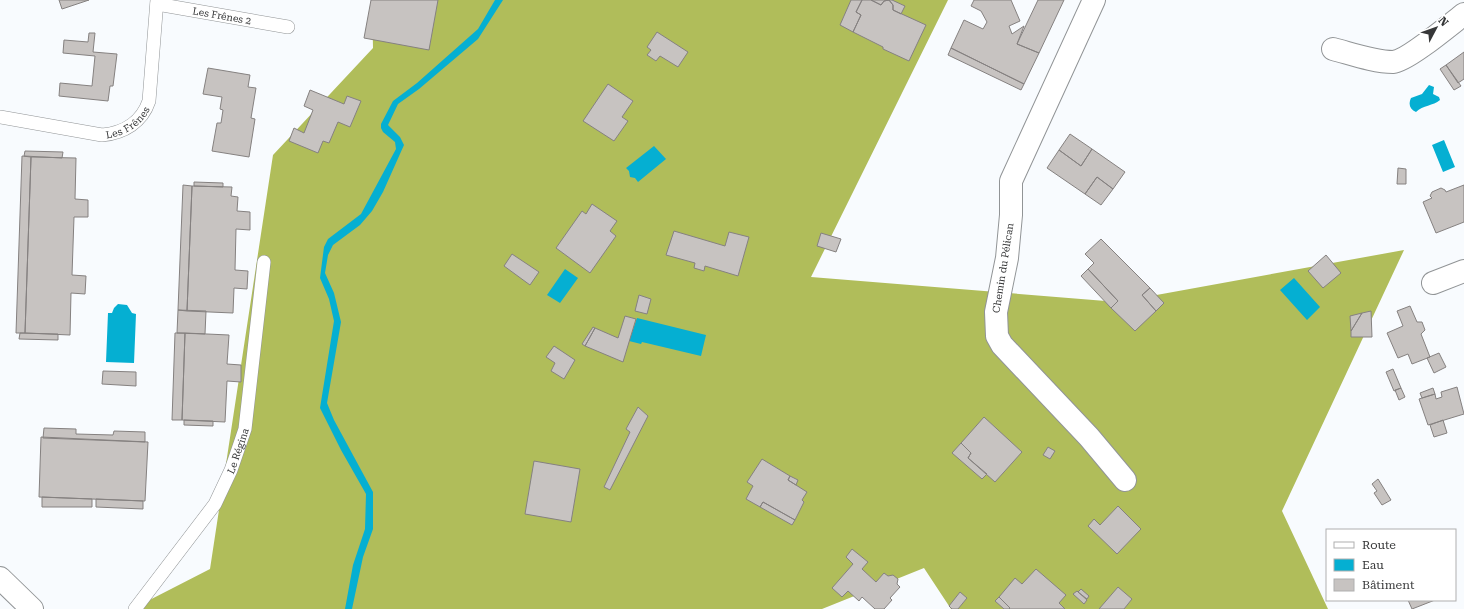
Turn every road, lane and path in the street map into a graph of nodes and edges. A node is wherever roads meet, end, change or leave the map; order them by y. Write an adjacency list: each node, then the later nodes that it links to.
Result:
1 (1094, 0): 10 (street, Chemin du Pélican)
2 (157, 2): 4 (lane, Les Frênes 2); 6 (lane, Les Frênes)
3 (1464, 14): 5 (street)
4 (288, 27)
5 (1333, 49)
6 (0, 116)
7 (264, 262): 13 (lane, Le Régina)
8 (1464, 271): 9 (street)
9 (1433, 283)
10 (1125, 480)
11 (0, 578): 12 (street)
12 (32, 609)
13 (135, 609)

